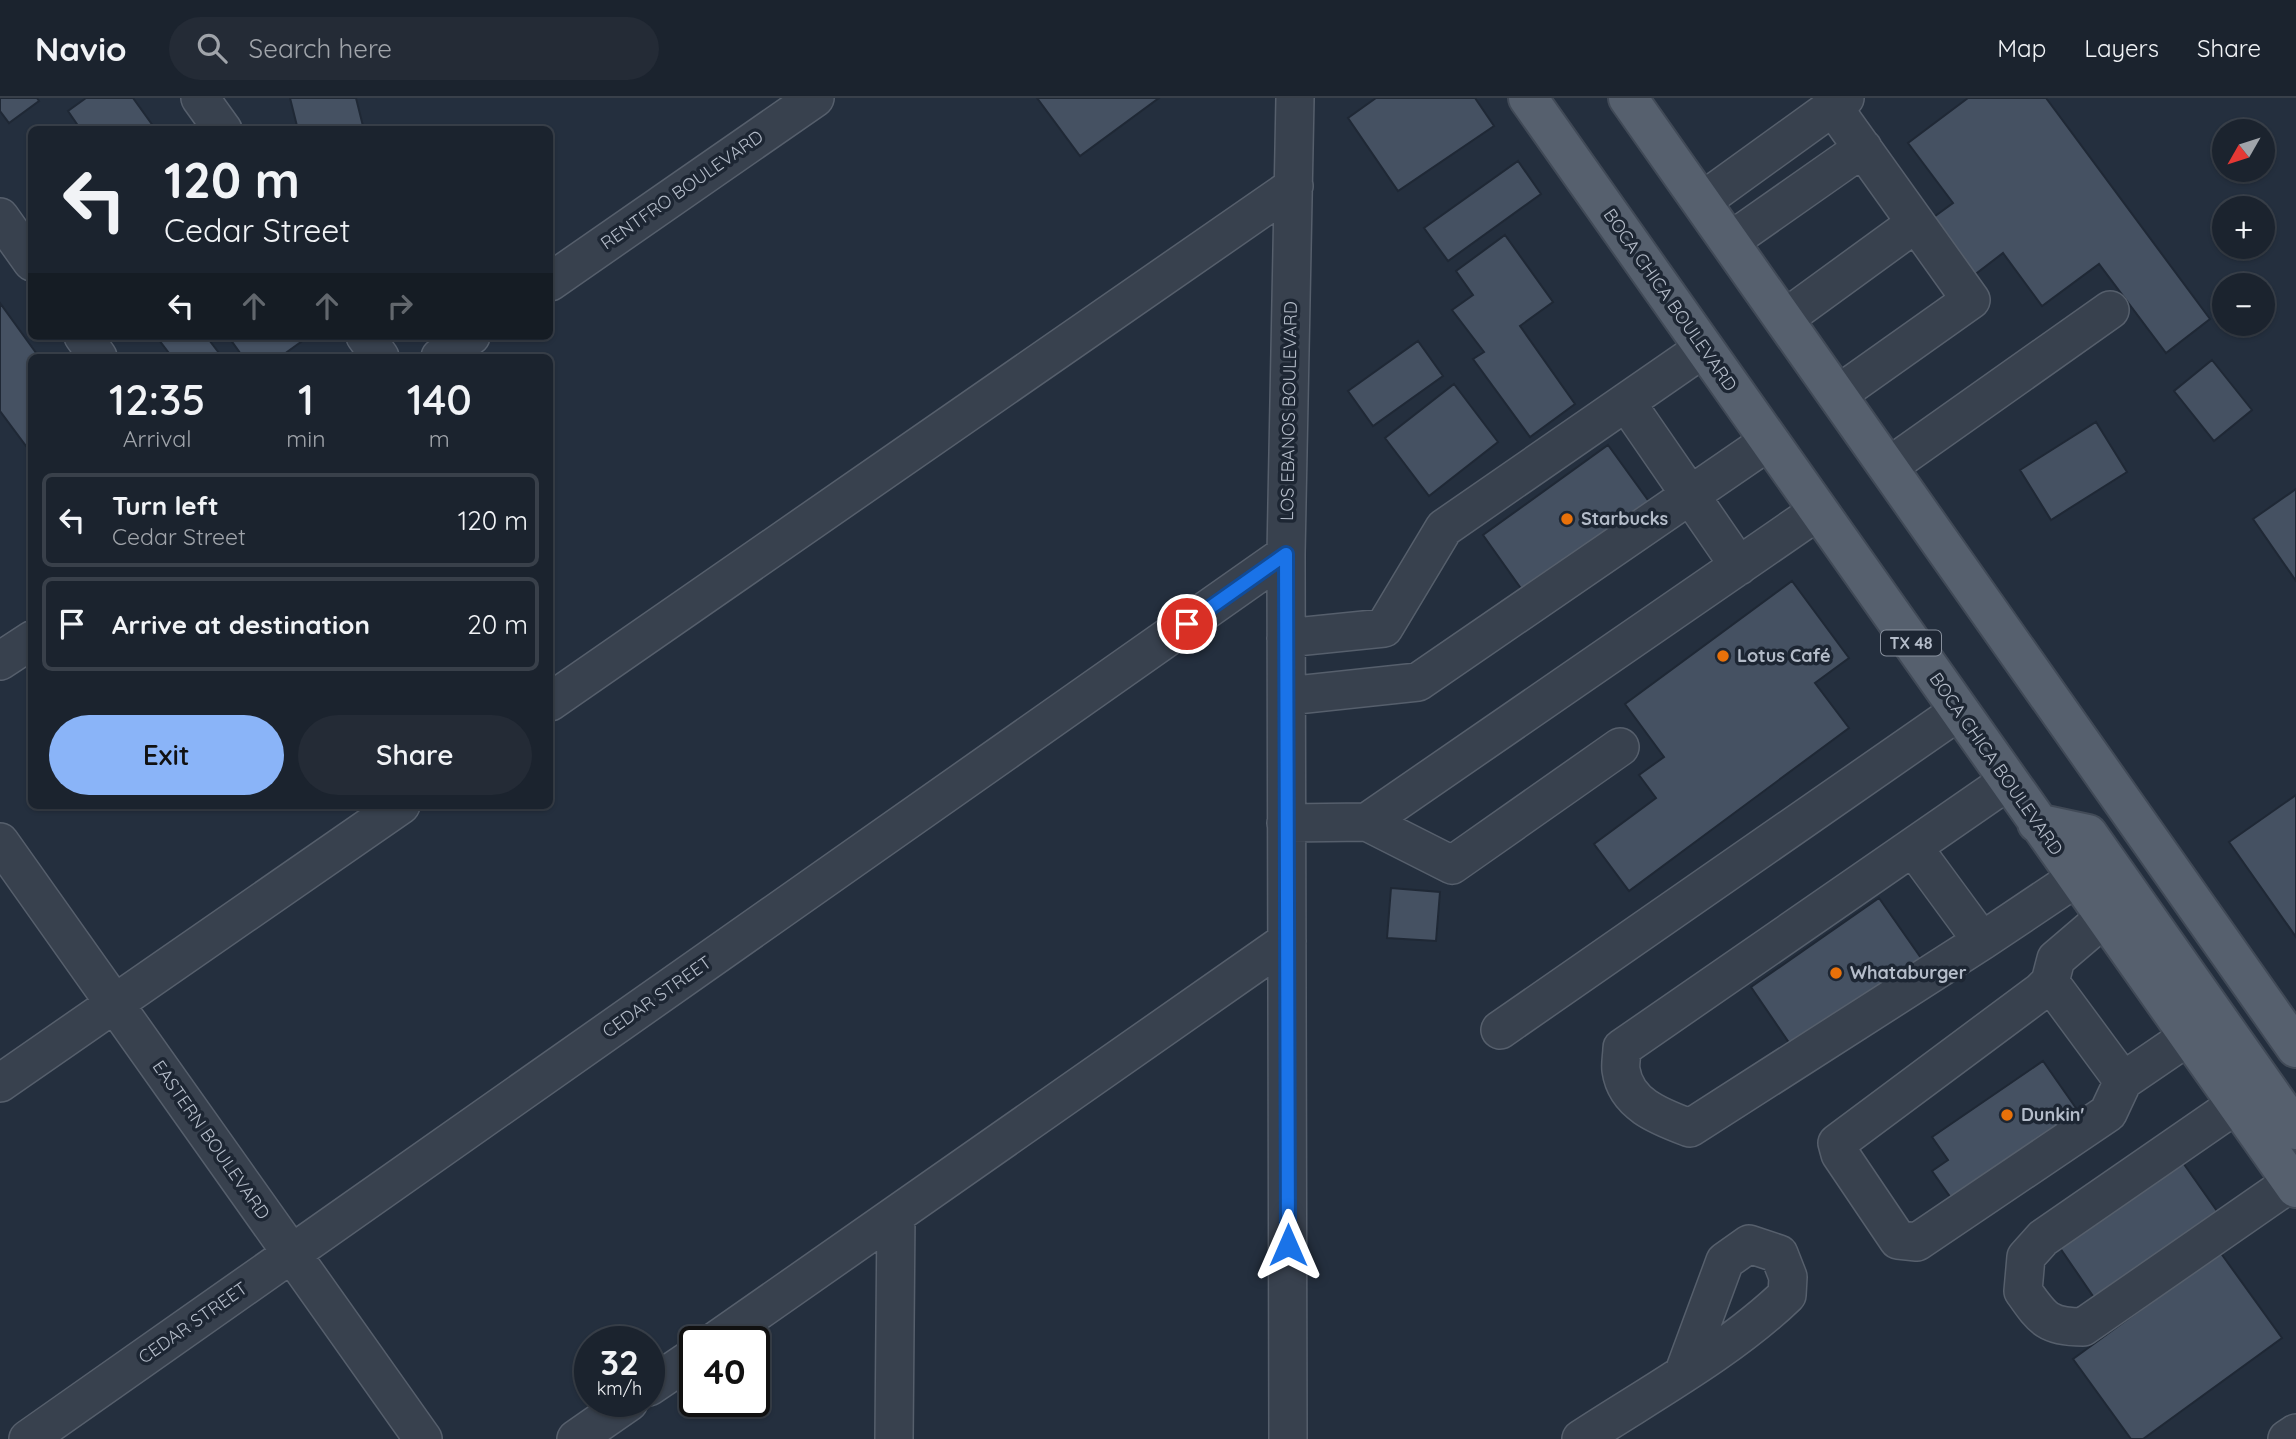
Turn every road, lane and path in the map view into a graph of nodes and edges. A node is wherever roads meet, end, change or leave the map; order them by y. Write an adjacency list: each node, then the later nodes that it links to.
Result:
1 (815, 98): 13 (street, RENTFRO BOULEVARD)
2 (1295, 98): 7 (street, LOS EBANOS BOULEVARD)
3 (1528, 98): 17 (main road, BOCA CHICA BOULEVARD / TX 48)
4 (1629, 98): 8 (main road)
5 (1839, 103): 6 (street); 8 (street)
6 (1863, 148): 10 (street); 11 (street)
7 (1294, 186): 25 (street, LOS EBANOS BOULEVARD); 33 (street)
8 (1701, 202): 11 (main road)
9 (0, 217): 12 (street)
10 (1916, 223): 15 (street); 19 (street)
11 (1729, 242): 15 (main road)
12 (28, 256)
13 (553, 280)
14 (2110, 310): 22 (street)
15 (1784, 319): 19 (main road)
16 (465, 340): 18 (street)
17 (1704, 348): 20 (street); 21 (main road, BOCA CHICA BOULEVARD / TX 48)
18 (444, 354)
19 (1837, 395): 22 (main road)
20 (1626, 402): 23 (street); 27 (street)
21 (1769, 441): 23 (street); 24 (main road, BOCA CHICA BOULEVARD / TX 48)
22 (1888, 467): 51 (main road)
23 (1691, 495): 26 (street); 31 (street)
24 (1818, 511): 26 (street); 34 (main road, BOCA CHICA BOULEVARD / TX 48)
25 (1286, 554): 28 (street, LOS EBANOS BOULEVARD); 58 (street, CEDAR STREET)
26 (1739, 566): 39 (street)
27 (1384, 628): 28 (street); 31 (street)
28 (1286, 638): 32 (street, LOS EBANOS BOULEVARD)
29 (28, 643): 30 (street)
30 (0, 661)
31 (1418, 682): 32 (street)
32 (1287, 696): 38 (street, LOS EBANOS BOULEVARD)
33 (553, 700)
34 (1959, 711): 36 (main road, BOCA CHICA BOULEVARD / TX 48); 49 (street)
35 (1620, 747): 39 (street)
36 (2007, 780): 40 (main road, BOCA CHICA BOULEVARD / TX 48); 42 (street)
37 (395, 809): 48 (street)
38 (1286, 822): 39 (street); 45 (street, LOS EBANOS BOULEVARD)
39 (1367, 822)
40 (2037, 823): 43 (main road, BOCA CHICA BOULEVARD / TX 48); 55 (main road)
41 (0, 842): 48 (street, EASTERN BOULEVARD)
42 (1913, 847): 46 (street); 46 (street)
43 (2076, 878): 44 (main road, BOCA CHICA BOULEVARD / TX 48); 46 (street)
44 (2104, 918): 47 (street); 50 (main road, BOCA CHICA BOULEVARD / TX 48)
45 (1287, 941): 57 (street); 67 (street, LOS EBANOS BOULEVARD)
46 (1982, 941)
47 (2050, 982): 52 (street); 52 (street)
48 (114, 1003): 53 (street); 58 (street, EASTERN BOULEVARD)
49 (1500, 1030)
50 (2189, 1037): 52 (street); 54 (main road, BOCA CHICA BOULEVARD / TX 48)
51 (2296, 1048)
52 (2123, 1082)
53 (0, 1083)
54 (2237, 1104): 56 (main road, BOCA CHICA BOULEVARD / TX 48); 56 (street)
55 (2296, 1130)
56 (2294, 1185)
57 (896, 1215): 59 (street); 66 (street)
58 (292, 1254): 63 (street, CEDAR STREET); 64 (street, EASTERN BOULEVARD)
59 (737, 1326)
60 (1684, 1372): 68 (street)
61 (608, 1417): 65 (street)
62 (2296, 1433): 69 (street)
63 (28, 1439)
64 (423, 1439)
65 (576, 1439)
66 (894, 1439)
67 (1288, 1439)
68 (1581, 1439)
69 (2287, 1439)

